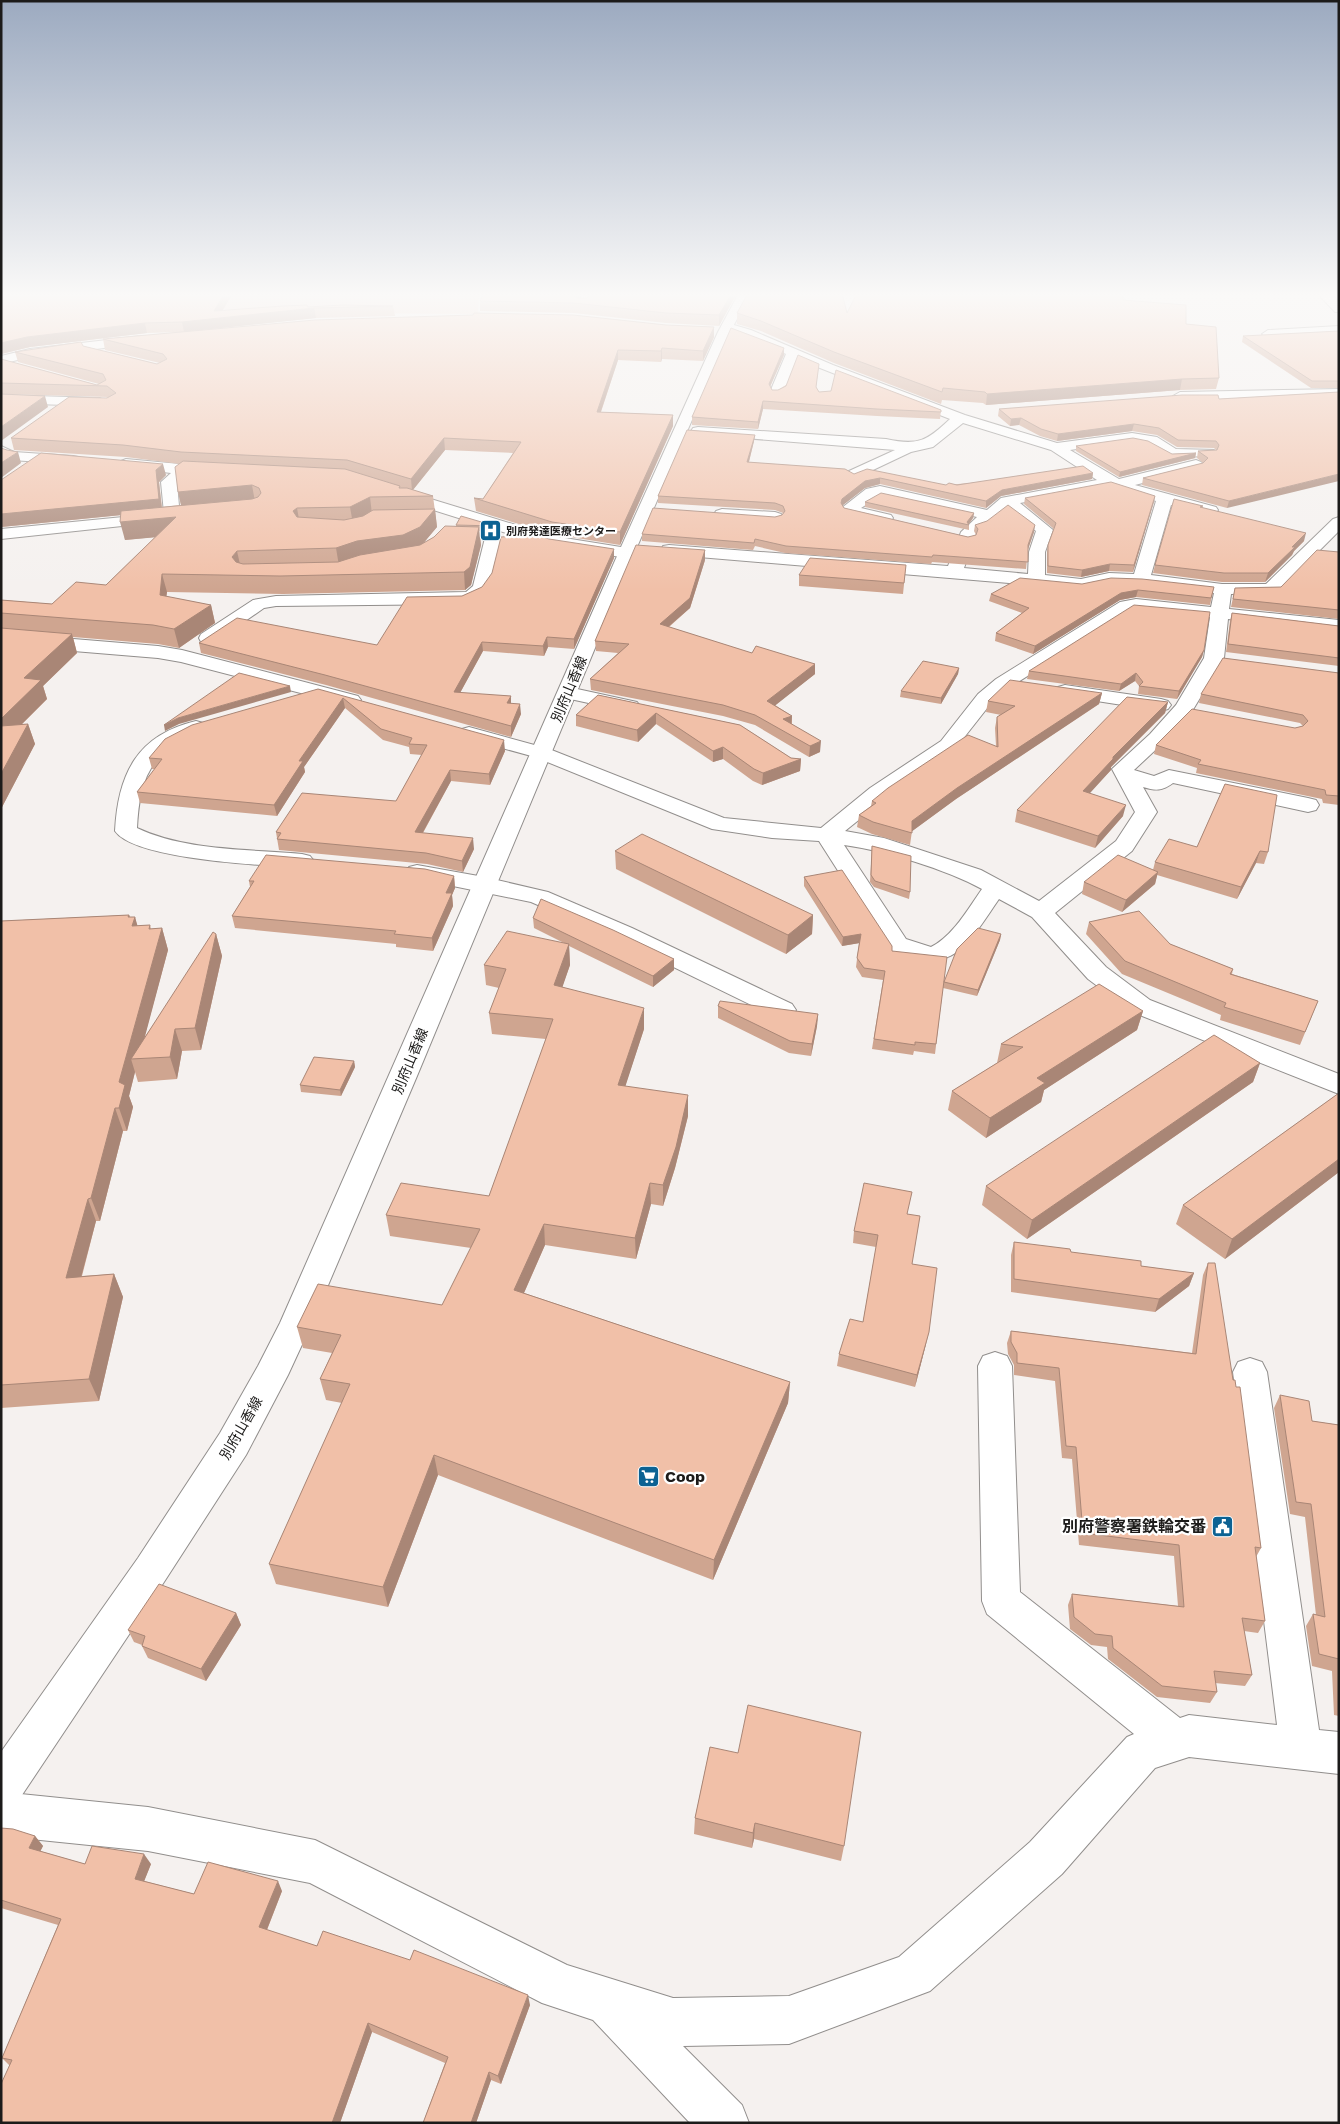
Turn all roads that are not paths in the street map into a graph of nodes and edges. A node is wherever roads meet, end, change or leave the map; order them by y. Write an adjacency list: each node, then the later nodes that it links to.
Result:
1 (697, 392): 11 (street, 別府山香線)
2 (894, 392): 9 (street)
3 (1339, 393): 4 (street)
4 (1170, 397)
5 (1, 398): 6 (street)
6 (68, 401): 7 (street); 10 (street)
7 (110, 403)
8 (982, 412): 9 (street)
9 (956, 415): 12 (street); 13 (street)
10 (47, 416)
11 (681, 430): 12 (street); 43 (street, 別府山香線)
12 (909, 446): 23 (street)
13 (1056, 447): 15 (street); 24 (street)
14 (5, 448): 16 (street)
15 (1209, 453)
16 (41, 458): 17 (street); 20 (street)
17 (91, 461)
18 (109, 462): 21 (street)
19 (1196, 465): 24 (street)
20 (25, 470)
21 (183, 470): 22 (street); 32 (street)
22 (232, 473)
23 (854, 474)
24 (1115, 483): 26 (street); 27 (street)
25 (385, 490): 40 (street)
26 (1165, 499): 29 (street); 45 (street)
27 (1007, 501): 31 (street); 46 (street)
28 (706, 512): 33 (street)
29 (1221, 513)
30 (190, 515): 32 (street)
31 (989, 515): 34 (street); 39 (street)
32 (172, 517): 37 (street)
33 (775, 517)
34 (899, 521)
35 (1339, 522): 41 (street)
36 (948, 532): 39 (street)
37 (9, 534): 42 (street)
38 (1305, 534): 41 (street)
39 (967, 537): 44 (street)
40 (550, 541): 43 (street); 51 (street)
41 (1331, 541): 47 (street)
42 (1, 546)
43 (628, 550): 44 (street); 54 (street, 別府山香線)
44 (954, 572): 46 (street)
45 (1141, 579): 46 (street); 47 (street)
46 (1036, 580)
47 (1222, 589): 48 (street)
48 (1220, 612): 49 (street); 52 (street); 58 (street)
49 (1339, 626)
50 (1, 639): 51 (street)
51 (182, 656): 53 (street)
52 (1003, 683): 58 (street); 64 (street)
53 (320, 691): 55 (street); 56 (street)
54 (568, 693): 57 (street); 61 (street, 別府山香線)
55 (282, 702)
56 (366, 704)
57 (653, 710)
58 (1193, 710): 62 (street)
59 (216, 721): 65 (street)
60 (449, 727): 61 (street)
61 (542, 753): 64 (street); 67 (street, 別府山香線)
62 (1126, 775): 63 (street); 69 (street)
63 (1308, 805)
64 (826, 835): 68 (street); 68 (street)
65 (321, 863)
66 (398, 870): 67 (street)
67 (484, 884): 70 (street); 76 (street, 別府山香線)
68 (995, 888): 69 (street)
69 (1041, 912): 71 (street)
70 (783, 1010)
71 (1339, 1085)
72 (995, 1366): 74 (street)
73 (1250, 1372): 75 (street)
74 (1175, 1741): 75 (street); 78 (street)
75 (1320, 1750)
76 (1, 1789)
77 (1, 1814): 78 (street)
78 (606, 2000): 79 (street)
79 (724, 2123)

